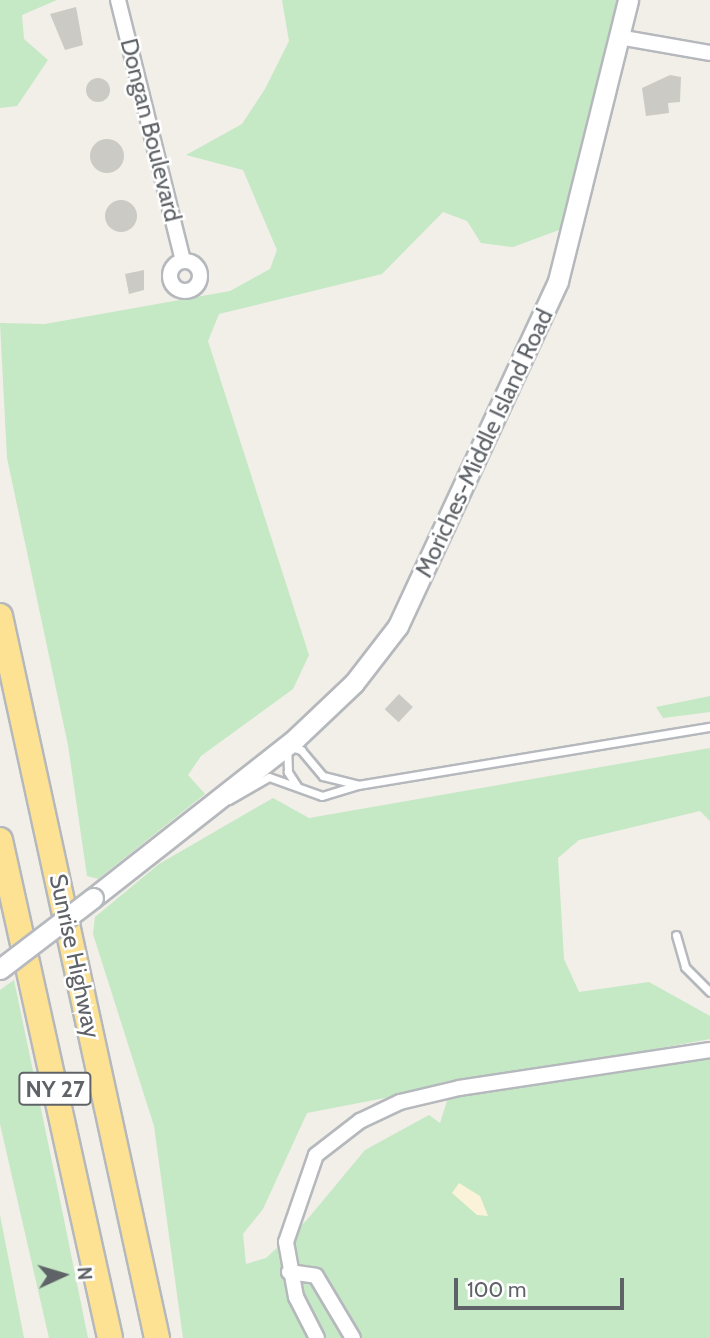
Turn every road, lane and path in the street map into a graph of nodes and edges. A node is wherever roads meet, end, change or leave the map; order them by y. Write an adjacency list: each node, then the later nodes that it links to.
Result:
1 (118, 0): 5 (street, Dongan Boulevard)
2 (628, 0): 3 (main road, Moriches-Middle Island Road)
3 (619, 37): 4 (street); 8 (main road, Moriches-Middle Island Road)
4 (710, 52)
5 (183, 260)
6 (0, 616): 19 (highway, Sunrise Highway / NY 27)
7 (710, 727): 9 (lane)
8 (287, 746): 9 (lane); 10 (lane); 11 (main road, Moriches-Middle Island Road)
9 (358, 785): 10 (lane)
10 (298, 786): 11 (lane)
11 (207, 808): 14 (main road, Moriches-Middle Island Road, bridge)
12 (0, 841): 18 (highway, Sunrise Highway / NY 27)
13 (676, 934): 15 (lane)
14 (0, 969)
15 (710, 992)
16 (710, 1050): 17 (street)
17 (289, 1272): 20 (street); 21 (street)
18 (110, 1338)
19 (157, 1338)
20 (317, 1338)
21 (353, 1338)

